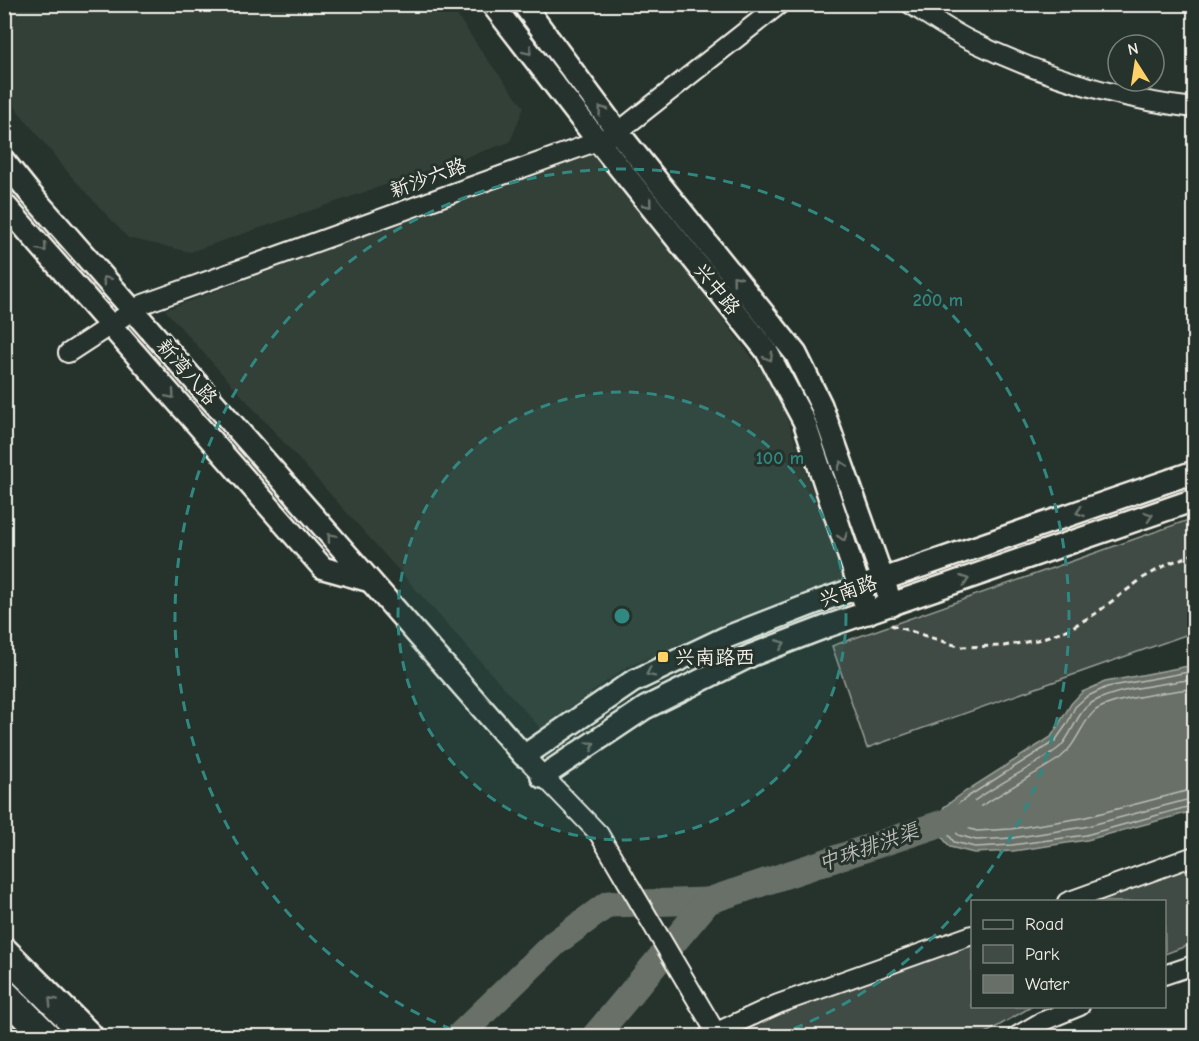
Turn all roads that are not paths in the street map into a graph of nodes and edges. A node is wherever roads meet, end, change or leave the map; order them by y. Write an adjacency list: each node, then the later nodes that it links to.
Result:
1 (492, 4): 7 (street, 兴中路, one-way to 7)
2 (523, 4): 6 (street, 兴中路, one-way to 2)
3 (780, 4): 6 (street, 新沙六路)
4 (910, 4): 5 (street)
5 (1194, 108)
6 (618, 132): 7 (street, 新沙六路); 15 (street, 兴中路, one-way to 6)
7 (598, 141): 10 (street, 新沙六路); 17 (street, 兴中路, one-way to 17)
8 (4, 161): 10 (street, 新湾八路, one-way to 8)
9 (4, 204): 11 (street, 新湾八路, one-way to 11)
10 (133, 310): 11 (street, 新沙六路); 16 (street, 新湾八路, one-way to 10)
11 (110, 325): 12 (street, 新沙六路); 16 (street, 新湾八路, one-way to 16)
12 (68, 353)
13 (1194, 472): 15 (street, 兴南路, one-way to 15)
14 (1194, 501): 19 (street, 兴南路, one-way to 14)
15 (883, 579): 17 (street, 兴南路); 19 (street, 兴中路)
16 (370, 581): 20 (street, 新湾八路)
17 (859, 588): 18 (street, 兴中路); 20 (street, 兴南路, one-way to 20)
18 (868, 614): 19 (street, 兴南路); 21 (street, 兴南路, one-way to 18)
19 (892, 615)
20 (524, 756): 21 (street)
21 (542, 777): 30 (street)
22 (1194, 856): 23 (street)
23 (1073, 900)
24 (971, 935): 30 (street)
25 (11, 958): 32 (highway, one-way to 25)
26 (1194, 964): 27 (street)
27 (1166, 974)
28 (4, 994): 31 (highway)
29 (1075, 1008): 33 (street)
30 (714, 1035)
31 (46, 1036)
32 (88, 1036)
33 (1017, 1036)

